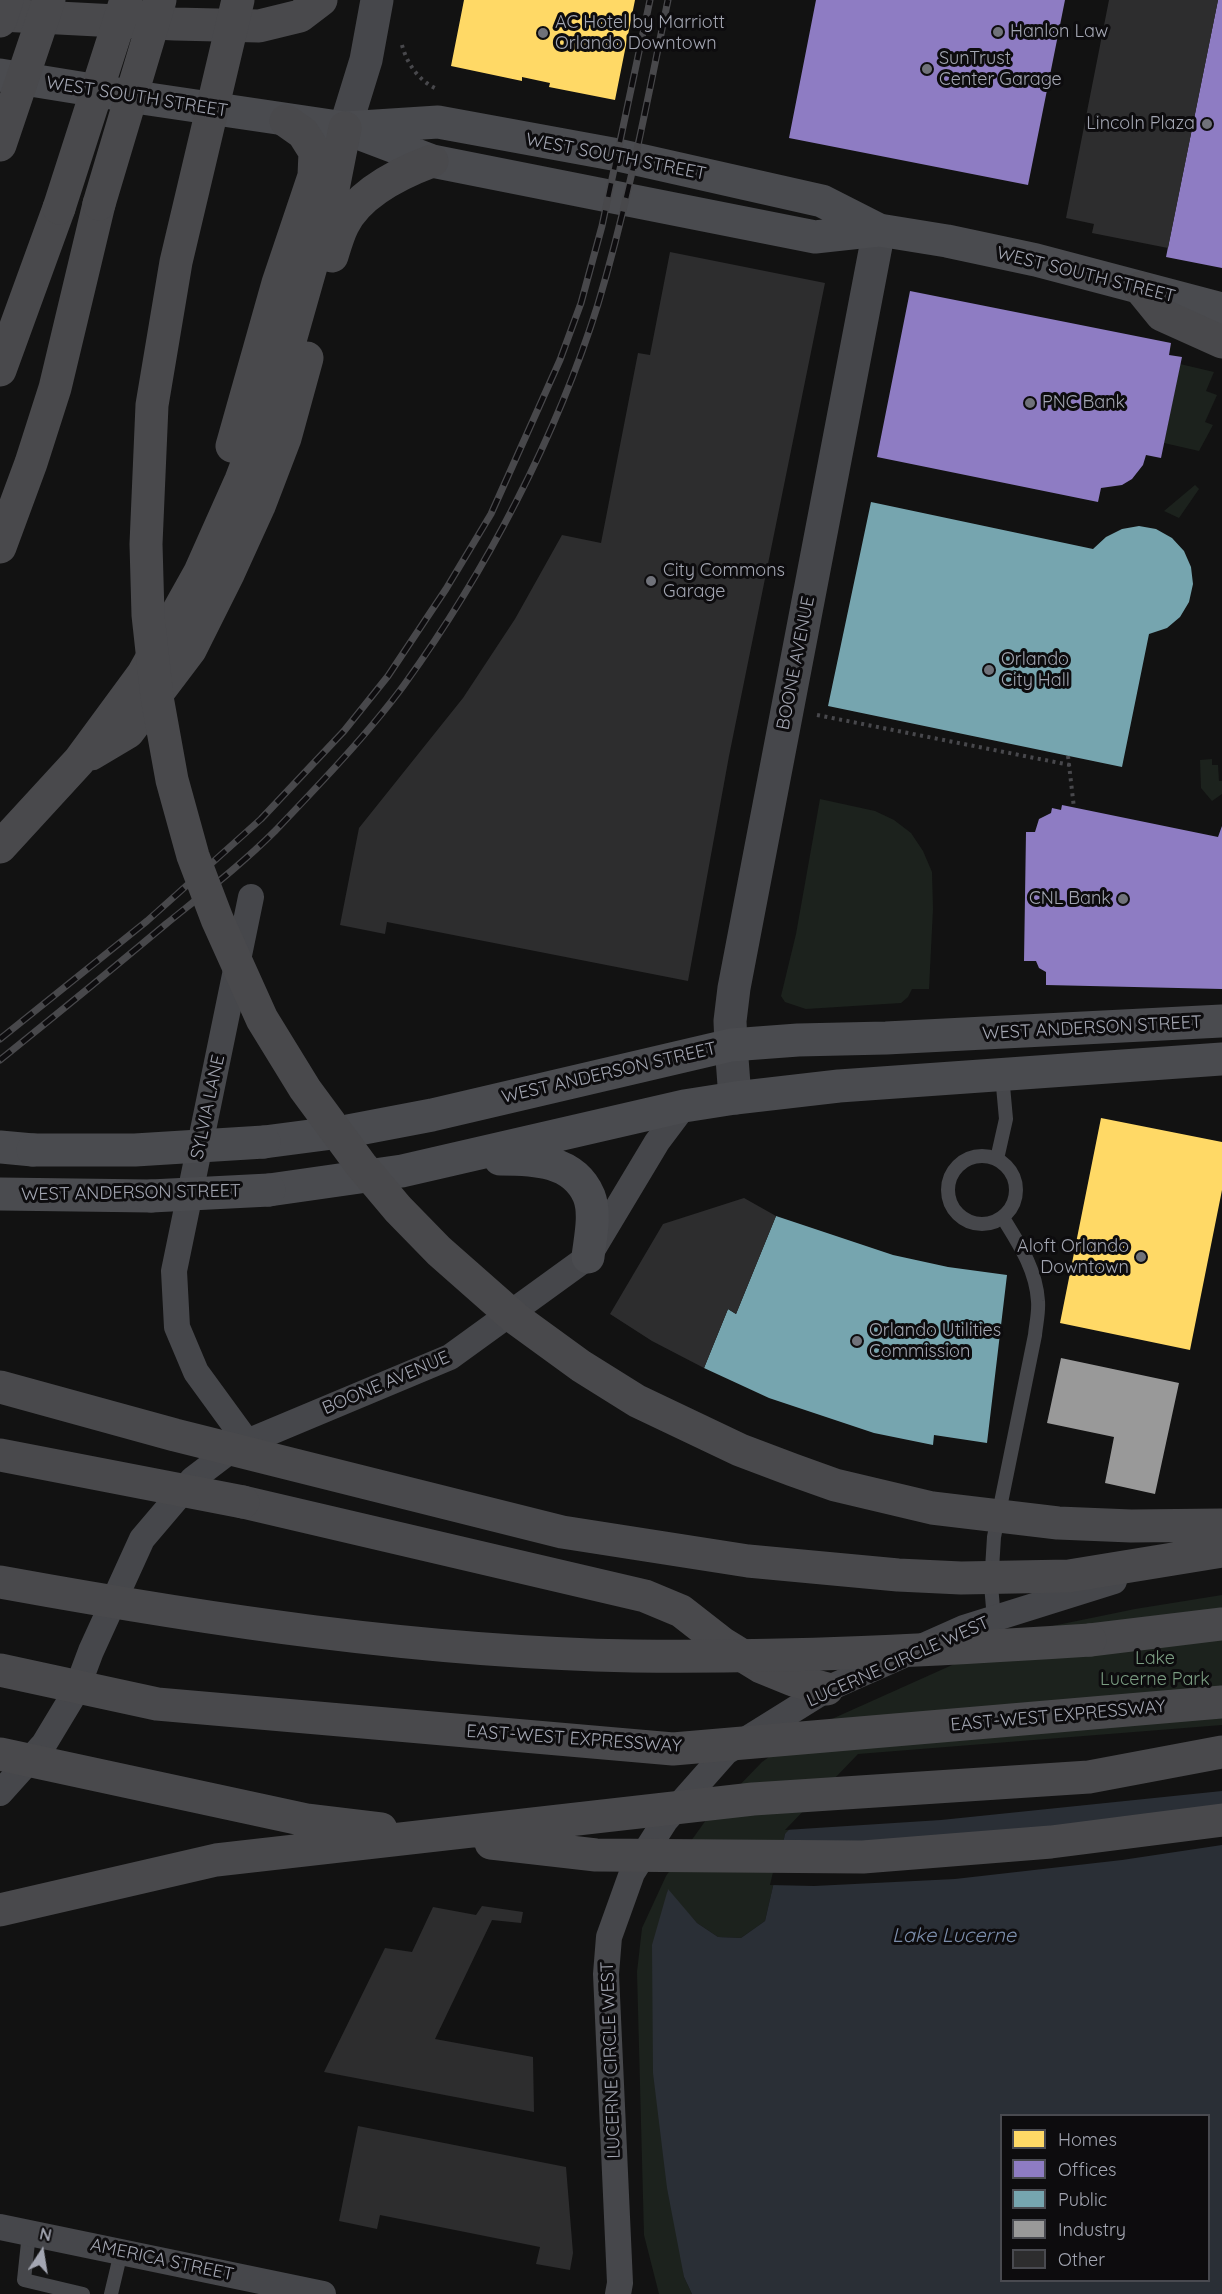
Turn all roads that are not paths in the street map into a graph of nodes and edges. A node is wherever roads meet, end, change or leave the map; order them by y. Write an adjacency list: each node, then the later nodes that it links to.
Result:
1 (7, 0): 9 (main road, bridge)
2 (49, 0): 13 (main road, bridge)
3 (126, 0): 19 (main road, bridge)
4 (160, 0): 20 (main road, bridge)
5 (238, 0): 39 (main road, bridge)
6 (321, 0): 8 (main road)
7 (377, 0): 12 (street)
8 (0, 15)
9 (0, 21)
10 (0, 75): 11 (main road, WEST SOUTH STREET)
11 (286, 121): 12 (main road, WEST SOUTH STREET); 21 (main road)
12 (345, 128): 14 (main road, WEST SOUTH STREET); 15 (main road, WEST SOUTH STREET); 21 (main road)
13 (0, 145)
14 (432, 161): 15 (main road, WEST SOUTH STREET); 21 (main road)
15 (879, 230): 16 (main road, WEST SOUTH STREET); 25 (street, BOONE AVENUE)
16 (1140, 288): 17 (main road, WEST SOUTH STREET); 18 (main road)
17 (1222, 309)
18 (1222, 342)
19 (0, 370)
20 (0, 547)
21 (79, 761): 22 (main road)
22 (0, 847)
23 (251, 897): 37 (street, SYLVIA LANE)
24 (1222, 1021): 25 (main road, WEST ANDERSON STREET)
25 (730, 1046): 28 (street, BOONE AVENUE); 30 (main road, WEST ANDERSON STREET, bridge)
26 (1217, 1061): 27 (main road, WEST ANDERSON STREET)
27 (1002, 1075): 28 (main road, WEST ANDERSON STREET); 32 (lane)
28 (735, 1098): 29 (main road, WEST ANDERSON STREET)
29 (684, 1106): 31 (main road, WEST ANDERSON STREET); 35 (street, BOONE AVENUE)
30 (0, 1148)
31 (453, 1159): 33 (main road, WEST ANDERSON STREET, bridge); 35 (main road)
32 (997, 1159): 34 (lane); 34 (lane)
33 (0, 1194)
34 (1003, 1218): 45 (lane)
35 (588, 1257): 37 (street, BOONE AVENUE)
36 (0, 1387): 41 (main road, bridge)
37 (247, 1442): 52 (street, BOONE AVENUE)
38 (0, 1455): 48 (main road, bridge)
39 (1222, 1525)
40 (1222, 1536): 43 (street)
41 (1222, 1551)
42 (1222, 1557): 43 (street, LUCERNE CIRCLE WEST)
43 (1189, 1562): 45 (street, LUCERNE CIRCLE WEST)
44 (0, 1582): 46 (main road, bridge)
45 (994, 1619): 48 (street, LUCERNE CIRCLE WEST)
46 (1222, 1624)
47 (0, 1670): 49 (main road, EAST-WEST EXPRESSWAY, bridge)
48 (827, 1689): 61 (street, LUCERNE CIRCLE WEST)
49 (1222, 1702)
50 (1222, 1752): 54 (main road, bridge)
51 (0, 1754): 53 (main road, bridge)
52 (0, 1794)
53 (1222, 1820)
54 (0, 1910)
55 (0, 2227): 56 (street, AMERICA STREET)
56 (29, 2233): 57 (street, AMERICA STREET); 58 (lane)
57 (121, 2252): 59 (lane); 60 (street, AMERICA STREET)
58 (83, 2294)
59 (111, 2294)
60 (323, 2294)
61 (618, 2294)

